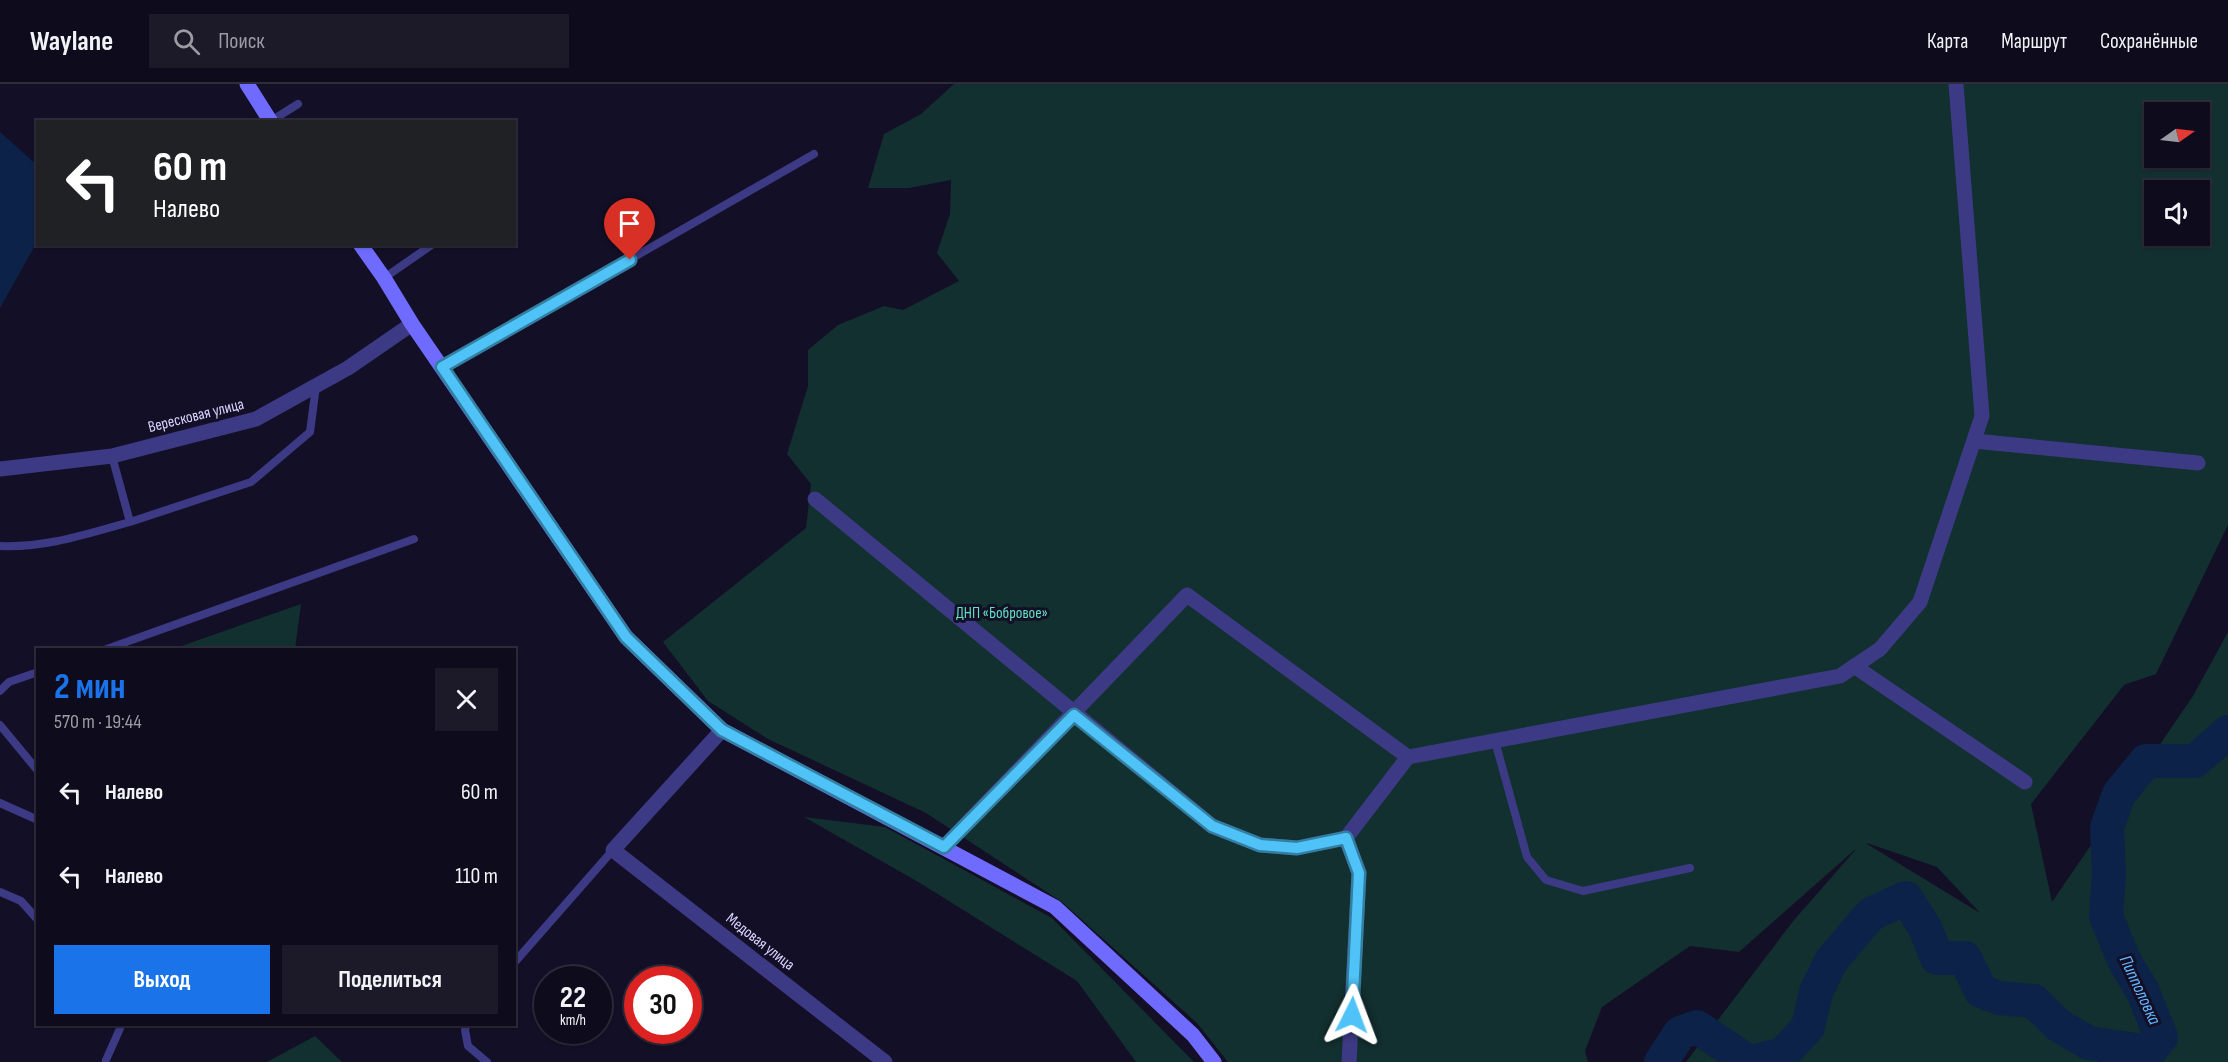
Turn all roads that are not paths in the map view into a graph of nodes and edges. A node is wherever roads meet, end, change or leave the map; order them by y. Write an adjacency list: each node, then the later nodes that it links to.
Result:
1 (247, 84): 4 (main road)
2 (1956, 84): 13 (street)
3 (298, 104): 5 (lane)
4 (270, 120)
5 (273, 120)
6 (814, 154): 11 (lane)
7 (361, 246): 9 (main road)
8 (430, 246): 9 (lane)
9 (384, 278): 10 (main road)
10 (411, 324): 11 (main road); 12 (street, Вересковая улица)
11 (442, 367): 27 (main road)
12 (316, 386): 14 (street, Вересковая улица); 18 (lane)
13 (1974, 441): 15 (street); 22 (street)
14 (112, 456): 16 (street, Вересковая улица); 18 (lane)
15 (2198, 463)
16 (0, 469)
17 (815, 499): 25 (street)
18 (130, 522): 20 (lane)
19 (414, 539): 21 (lane)
20 (0, 546)
21 (110, 648)
22 (1854, 666): 28 (street); 31 (street)
23 (36, 673): 24 (lane)
24 (0, 691)
25 (1074, 715): 29 (street); 34 (street); 35 (street)
26 (0, 725): 30 (lane)
27 (722, 730): 35 (main road); 36 (street)
28 (1495, 741): 29 (street); 37 (lane)
29 (1408, 757): 34 (street)
30 (36, 769)
31 (2025, 782)
32 (0, 803): 33 (lane)
33 (36, 819)
34 (1346, 838): 47 (street)
35 (944, 847): 46 (main road)
36 (613, 850): 40 (lane); 45 (street, Медовая улица)
37 (1690, 868)
38 (0, 892): 39 (lane)
39 (36, 918)
40 (516, 961)
41 (121, 1026): 43 (lane)
42 (466, 1026): 44 (lane)
43 (106, 1060)
44 (487, 1062)
45 (885, 1062)
46 (1214, 1062)
47 (1349, 1062)

